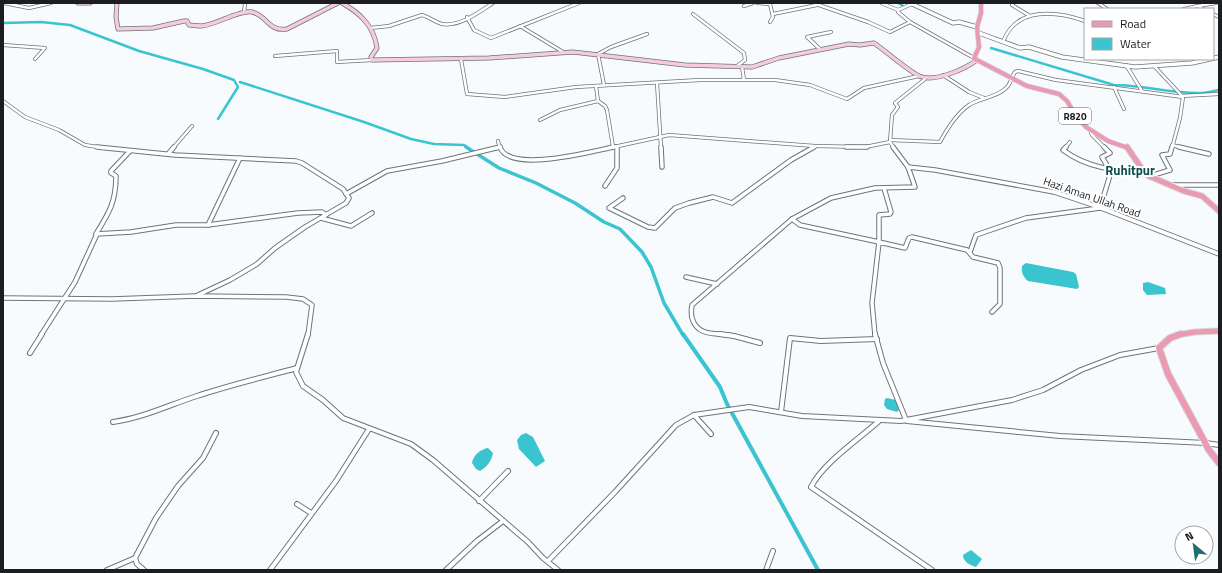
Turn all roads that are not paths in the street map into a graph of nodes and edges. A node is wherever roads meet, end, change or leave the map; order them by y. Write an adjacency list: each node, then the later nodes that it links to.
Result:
1 (4, 3): 2 (street)
2 (51, 3)
3 (78, 3): 4 (main road)
4 (90, 3)
5 (118, 3): 26 (main road)
6 (245, 3): 26 (street)
7 (338, 3): 26 (main road)
8 (342, 3): 36 (main road)
9 (493, 3): 30 (street)
10 (579, 3): 18 (street)
11 (753, 3): 21 (street)
12 (757, 3): 28 (street)
13 (813, 3): 20 (street)
14 (881, 3): 25 (street)
15 (981, 3): 35 (main road)
16 (1013, 3): 29 (street)
17 (1216, 3): 22 (street)
18 (572, 4): 34 (street)
19 (911, 4): 25 (street); 35 (street)
20 (818, 5): 28 (street); 33 (street)
21 (744, 6)
22 (1198, 6): 23 (street); 24 (street)
23 (1189, 8)
24 (1202, 8)
25 (898, 10): 33 (street)
26 (244, 13)
27 (693, 14): 54 (street)
28 (773, 14): 32 (street)
29 (1030, 16): 31 (street); 40 (street)
30 (467, 17): 34 (street); 36 (street)
31 (1084, 21)
32 (770, 22)
33 (910, 22): 48 (street)
34 (520, 26): 43 (street)
35 (977, 27): 38 (main road)
36 (370, 28): 49 (main road)
37 (831, 32): 42 (street)
38 (979, 33): 40 (street); 48 (main road)
39 (647, 34): 44 (street)
40 (1003, 42): 50 (street)
41 (3, 45): 47 (street)
42 (821, 50): 54 (main road); 57 (main road)
43 (564, 52): 44 (main road); 46 (main road)
44 (598, 54): 54 (main road); 62 (street)
45 (275, 56): 49 (street)
46 (461, 58): 49 (main road); 63 (street)
47 (35, 59)
48 (975, 59): 56 (main road); 58 (main road, R820)
49 (372, 60)
50 (1084, 60)
51 (1087, 60): 53 (street)
52 (1207, 60): 55 (street)
53 (1126, 65): 55 (street); 65 (street)
54 (740, 67): 60 (street)
55 (1155, 67): 67 (street)
56 (943, 75): 59 (main road); 68 (street)
57 (919, 76): 59 (main road); 60 (street)
58 (1011, 78): 64 (street); 68 (street); 74 (main road, R820)
59 (925, 79): 77 (street)
60 (744, 80): 61 (street)
61 (657, 83): 62 (street); 75 (street)
62 (604, 85): 63 (street)
63 (596, 86): 70 (street)
64 (1114, 87): 65 (street); 71 (street)
65 (1141, 88): 67 (street)
66 (1219, 94): 67 (street)
67 (1182, 96): 79 (street)
68 (984, 98): 77 (street)
69 (3, 101): 83 (street)
70 (598, 101): 72 (street); 82 (street)
71 (1124, 109)
72 (540, 120)
73 (192, 126): 84 (street)
74 (1090, 130): 89 (street); 90 (main road, R820)
75 (661, 136): 80 (street); 82 (street); 87 (street)
76 (498, 140): 81 (street)
77 (890, 141): 80 (street); 88 (street)
78 (1070, 142): 89 (street)
79 (1172, 144): 85 (street); 91 (street)
80 (815, 146): 97 (street)
81 (500, 147): 82 (street); 96 (street)
82 (615, 147): 94 (street)
83 (130, 151): 84 (street); 105 (street)
84 (168, 154): 86 (street)
85 (1209, 154)
86 (240, 158): 96 (street); 104 (street)
87 (662, 167)
88 (908, 168): 95 (street); 98 (street, Hazi Aman Ullah Road)
89 (1110, 169): 90 (street); 98 (street)
90 (1144, 172): 91 (main road, R820)
91 (1149, 176): 92 (main road, R820)
92 (1168, 185): 93 (street); 99 (main road, R820)
93 (1219, 185)
94 (605, 186)
95 (884, 188): 103 (street); 106 (street)
96 (346, 194): 101 (street)
97 (623, 198)
98 (1100, 208): 107 (street); 108 (street, Hazi Aman Ullah Road)
99 (1219, 211)
100 (372, 213): 102 (street)
101 (326, 215): 102 (street); 104 (street)
102 (321, 218): 111 (street)
103 (792, 219): 106 (street); 110 (street)
104 (208, 225): 105 (street)
105 (97, 234): 113 (street)
106 (879, 242): 107 (street); 116 (street)
107 (970, 252): 114 (street)
108 (1219, 254)
109 (686, 276): 110 (street)
110 (717, 284): 117 (street)
111 (196, 296): 113 (street); 120 (street)
112 (3, 298): 113 (street)
113 (62, 299): 119 (street)
114 (992, 312)
115 (1219, 331): 118 (main road)
116 (876, 339): 121 (street); 123 (street)
117 (760, 343)
118 (1159, 348): 123 (street); 129 (main road)
119 (30, 353)
120 (298, 368): 125 (street); 126 (street)
121 (781, 412): 122 (street); 124 (street)
122 (694, 415): 128 (street); 139 (street)
123 (904, 420): 124 (street); 129 (street)
124 (879, 421): 146 (street)
125 (113, 422)
126 (368, 429): 133 (street); 135 (street)
127 (216, 433): 138 (street)
128 (711, 434)
129 (1206, 443): 130 (street); 131 (main road)
130 (1219, 446)
131 (1219, 463)
132 (508, 471): 133 (street)
133 (479, 501): 136 (street)
134 (297, 504): 135 (street)
135 (311, 514): 142 (street)
136 (503, 521): 139 (street); 143 (street)
137 (773, 551): 145 (street)
138 (135, 558): 140 (street); 141 (street)
139 (548, 561): 144 (street)
140 (107, 570)
141 (144, 570)
142 (270, 570)
143 (446, 570)
144 (558, 570)
145 (766, 570)
146 (932, 570)

